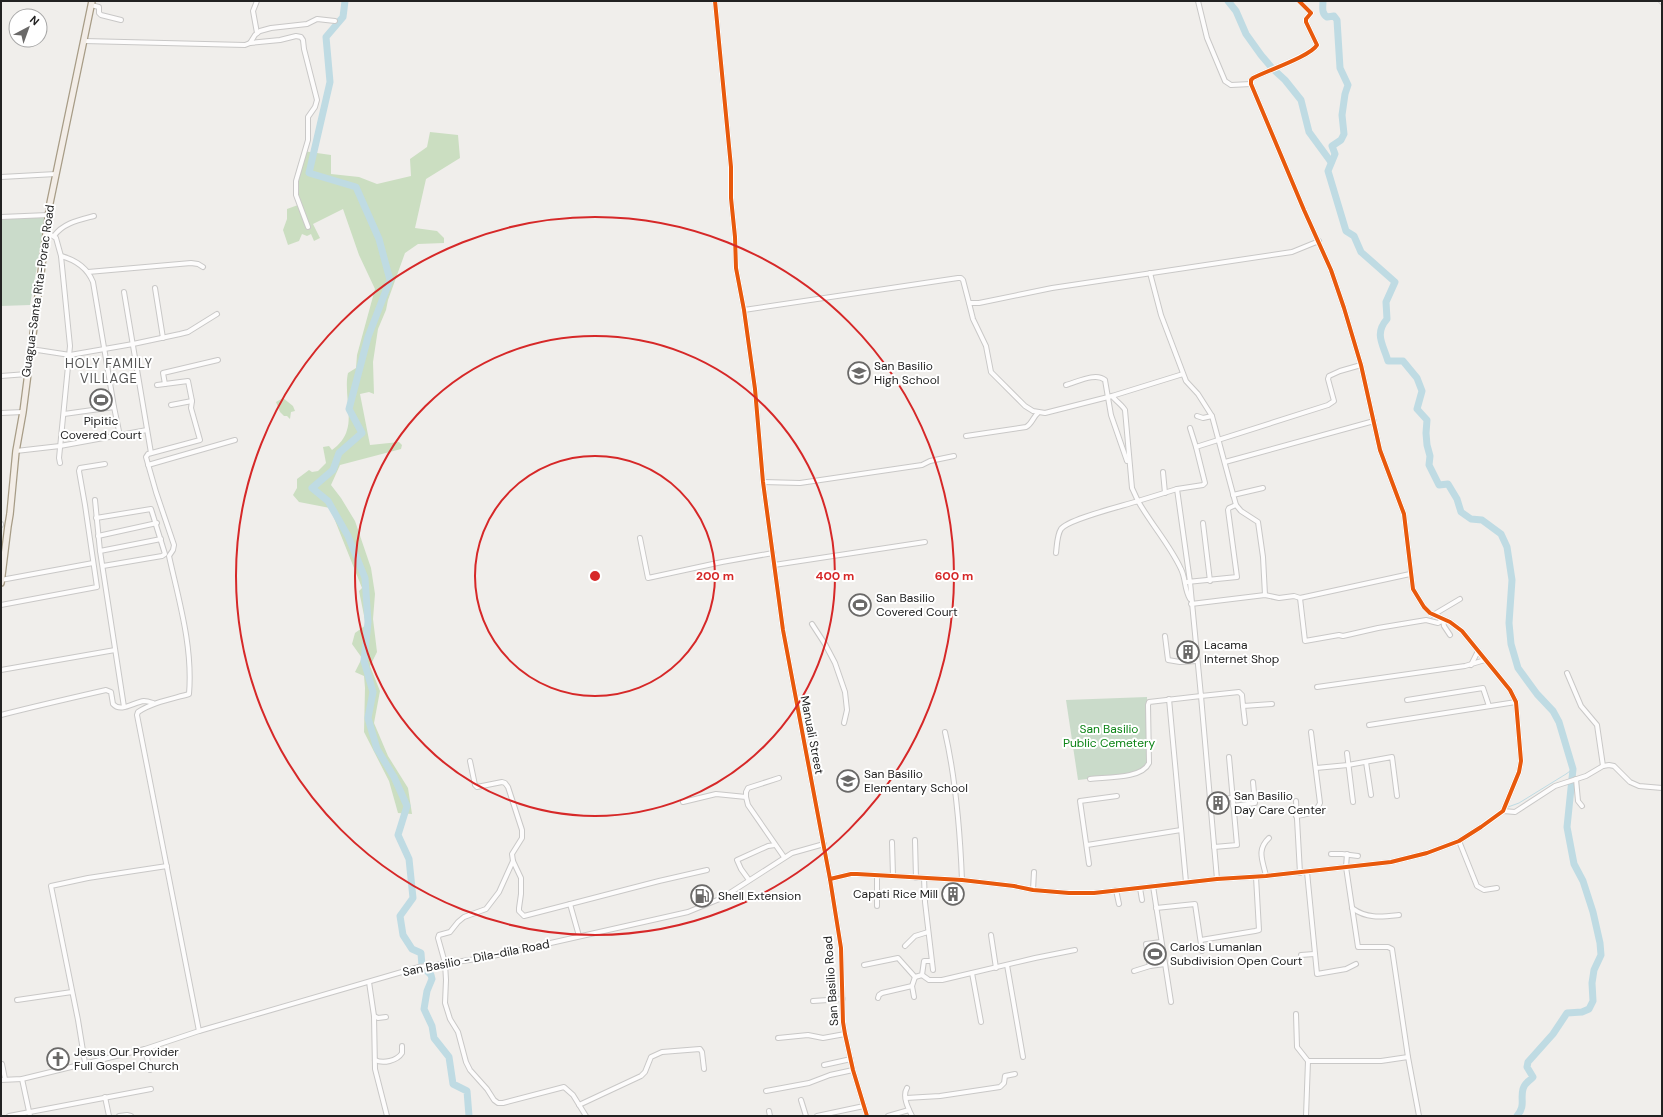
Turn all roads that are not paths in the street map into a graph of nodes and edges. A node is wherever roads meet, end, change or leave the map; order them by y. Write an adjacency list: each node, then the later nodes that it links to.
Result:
1 (257, 1): 8 (street)
2 (715, 1): 28 (street, Manuali Street)
3 (1198, 1): 11 (street)
4 (1299, 1): 11 (street)
5 (92, 3): 6 (street); 9 (main road, Guagua-Santa Rita-Porac Road)
6 (121, 20)
7 (335, 20): 8 (street)
8 (257, 33): 10 (street)
9 (84, 41): 10 (street); 12 (main road, Guagua-Santa Rita-Porac Road)
10 (250, 44): 17 (street)
11 (1251, 84): 20 (street)
12 (56, 174): 13 (street); 14 (main road, Guagua-Santa Rita-Porac Road)
13 (1, 177)
14 (48, 215): 16 (street); 18 (main road, Guagua-Santa Rita-Porac Road)
15 (94, 216): 19 (street)
16 (1, 217)
17 (308, 227)
18 (46, 232): 19 (street); 32 (main road, Guagua-Santa Rita-Porac Road)
19 (54, 236): 21 (street)
20 (1319, 241): 24 (street); 36 (street)
21 (61, 256): 23 (street); 34 (street)
22 (203, 267): 23 (street)
23 (88, 272): 33 (street)
24 (1150, 273): 27 (street); 38 (street)
25 (155, 288): 30 (street)
26 (124, 292): 31 (street)
27 (969, 303): 28 (street); 49 (street)
28 (744, 310): 71 (street, Manuali Street)
29 (217, 314): 30 (street)
30 (163, 338): 31 (street)
31 (133, 344): 33 (street); 55 (street)
32 (31, 349): 34 (street); 37 (main road, Guagua-Santa Rita-Porac Road)
33 (104, 349): 34 (street); 46 (street)
34 (70, 355): 50 (street)
35 (218, 360): 40 (street)
36 (1361, 365): 53 (street); 58 (street)
37 (27, 374): 39 (street); 47 (main road, Guagua-Santa Rita-Porac Road)
38 (1183, 374): 43 (street); 52 (street)
39 (1, 376)
40 (165, 384): 41 (street); 44 (street)
41 (157, 385)
42 (1066, 385): 43 (street)
43 (1110, 396): 49 (street); 69 (street); 69 (street)
44 (192, 401): 45 (street); 63 (street)
45 (171, 405)
46 (114, 407): 50 (street); 56 (street)
47 (23, 412): 48 (street); 62 (main road, Guagua-Santa Rita-Porac Road)
48 (1, 413)
49 (1038, 413): 57 (street)
50 (64, 414): 60 (street)
51 (1197, 416): 52 (street)
52 (1212, 416): 58 (street)
53 (1374, 421): 65 (street); 92 (street)
54 (1190, 428): 61 (street)
55 (147, 430): 56 (street); 63 (street)
56 (120, 436): 60 (street)
57 (966, 436)
58 (1219, 439): 61 (street); 65 (street)
59 (234, 440): 68 (street)
60 (60, 446): 62 (street); 66 (street)
61 (1196, 447): 73 (street)
62 (16, 451): 94 (main road, Guagua-Santa Rita-Porac Road)
63 (151, 453): 68 (street)
64 (954, 456): 71 (street)
65 (1225, 462): 75 (street)
66 (60, 463)
67 (105, 464): 89 (street)
68 (148, 465): 120 (street)
69 (1130, 467): 77 (street)
70 (1163, 472): 74 (street)
71 (763, 482): 87 (street, Manuali Street)
72 (1263, 488): 75 (street)
73 (1178, 489): 74 (street); 96 (street)
74 (1165, 493): 77 (street)
75 (1234, 496): 78 (street)
76 (94, 500): 79 (street)
77 (1138, 501): 88 (street); 95 (street)
78 (1236, 505): 93 (street); 97 (street)
79 (96, 518): 81 (street); 82 (street)
80 (1203, 523): 93 (street)
81 (157, 524): 82 (street); 84 (street)
82 (98, 536): 86 (street)
83 (640, 538): 87 (street)
84 (161, 539): 86 (street); 91 (street)
85 (925, 542): 90 (street)
86 (100, 551): 91 (street)
87 (772, 553): 90 (street, Manuali Street)
88 (1056, 553)
89 (93, 563): 94 (street); 101 (street)
90 (774, 565): 162 (street, Manuali Street)
91 (103, 566): 107 (street)
92 (1410, 574): 98 (street); 102 (street)
93 (1210, 580): 96 (street)
94 (1, 581)
95 (1184, 582): 96 (street); 100 (street)
96 (1190, 582): 100 (street)
97 (1265, 595): 98 (street); 100 (street)
98 (1300, 598): 103 (street)
99 (1460, 598): 102 (street)
100 (1191, 602): 110 (street)
101 (1, 605)
102 (1433, 614): 103 (street)
103 (1443, 620): 105 (street); 108 (street)
104 (812, 624): 127 (street)
105 (1450, 635)
106 (1165, 636): 110 (street)
107 (115, 650): 112 (street); 124 (street)
108 (1478, 651): 109 (street); 111 (street)
109 (1485, 660): 111 (street); 118 (street)
110 (1197, 661): 115 (street)
111 (1470, 665): 114 (street)
112 (1, 670)
113 (1567, 672): 137 (street)
114 (1317, 687)
115 (1201, 696): 116 (street); 122 (street); 149 (street)
116 (1170, 699): 140 (street); 157 (street)
117 (1407, 700): 123 (street)
118 (1516, 702): 123 (street); 155 (street)
119 (137, 703): 120 (street); 124 (street); 125 (street)
120 (154, 703): 125 (street)
121 (1272, 704): 122 (street)
122 (1243, 706): 128 (street)
123 (1489, 706): 129 (street)
124 (124, 707): 126 (street)
125 (142, 709): 173 (street)
126 (1, 715)
127 (844, 723)
128 (1245, 723)
129 (1369, 725)
130 (945, 732): 187 (street)
131 (1310, 732): 138 (street)
132 (1347, 753): 136 (street)
133 (1229, 757): 148 (street)
134 (470, 761): 170 (street)
135 (1366, 762): 136 (street); 144 (street); 146 (street)
136 (1348, 765): 138 (street); 152 (street)
137 (1603, 766): 141 (street); 143 (street)
138 (1316, 768): 156 (street)
139 (779, 778): 147 (street)
140 (1090, 779)
141 (1574, 779): 154 (street); 155 (street)
142 (1253, 782): 153 (street)
143 (1662, 788)
144 (1371, 795)
145 (1117, 796): 164 (street)
146 (1397, 796)
147 (746, 797): 151 (street); 163 (street)
148 (1232, 798): 149 (street); 153 (street)
149 (1210, 800): 165 (street)
150 (1296, 801): 156 (street)
151 (684, 802)
152 (1353, 802)
153 (1233, 806): 165 (street)
154 (1582, 806)
155 (1502, 811): 160 (street)
156 (1296, 816): 174 (street)
157 (1181, 830): 164 (street); 188 (street)
158 (1269, 838): 178 (street)
159 (915, 840): 182 (street)
160 (1459, 841): 172 (street); 191 (street)
161 (892, 842): 180 (street)
162 (824, 844): 169 (street, San Basilio - Dila-dila Road); 184 (street, San Basilio Road)
163 (776, 845): 169 (street); 186 (street)
164 (1087, 845): 171 (street)
165 (1214, 847): 185 (street)
166 (1331, 854): 167 (street)
167 (1347, 854): 168 (street); 172 (street)
168 (1358, 856)
169 (784, 858): 186 (street, San Basilio - Dila-dila Road)
170 (513, 861): 195 (street); 212 (street)
171 (1088, 864)
172 (1346, 865): 177 (street); 199 (street)
173 (167, 866): 226 (street); 237 (street)
174 (1299, 869): 177 (street); 178 (street)
175 (707, 870): 195 (street)
176 (1034, 872): 192 (street)
177 (1307, 872): 209 (street)
178 (1265, 874): 181 (street)
179 (877, 875): 180 (street); 184 (street); 197 (street)
180 (893, 876): 182 (street)
181 (1256, 877): 185 (street); 204 (street)
182 (916, 878): 183 (street)
183 (924, 878): 187 (street); 201 (street)
184 (830, 879): 229 (street, San Basilio Road)
185 (1217, 879): 188 (street)
186 (749, 880): 203 (street, San Basilio - Dila-dila Road)
187 (962, 880): 192 (street)
188 (1186, 882): 189 (street)
189 (1153, 886): 190 (street); 198 (street)
190 (1140, 888): 193 (street); 194 (street)
191 (1497, 888)
192 (1033, 890): 193 (street)
193 (1116, 890): 196 (street)
194 (1142, 900)
195 (570, 904): 203 (street)
196 (1119, 904)
197 (877, 906)
198 (1156, 908): 204 (street); 205 (street)
199 (1352, 908): 200 (street); 243 (street)
200 (1399, 915)
201 (928, 932): 206 (street); 211 (street)
202 (991, 935): 218 (street)
203 (579, 936): 212 (street, San Basilio - Dila-dila Road)
204 (1201, 940): 208 (street)
205 (1162, 942): 213 (street); 217 (street)
206 (905, 946)
207 (1075, 950): 216 (street)
208 (1202, 951)
209 (1314, 954): 210 (street); 214 (street)
210 (1301, 955)
211 (931, 961): 219 (street); 222 (street)
212 (444, 963): 224 (street, San Basilio - Dila-dila Road); 262 (street)
213 (1165, 964): 217 (street); 232 (street)
214 (1356, 964)
215 (864, 965): 223 (street)
216 (1007, 965): 218 (street); 242 (street)
217 (1150, 966): 220 (street)
218 (996, 968): 221 (street)
219 (932, 970)
220 (1134, 971)
221 (972, 973): 222 (street); 236 (street)
222 (922, 975): 223 (street)
223 (915, 977): 225 (street)
224 (370, 982): 234 (street); 237 (street, San Basilio - Dila-dila Road)
225 (912, 986): 227 (street); 228 (street)
226 (72, 992): 230 (street); 247 (street)
227 (914, 997)
228 (878, 998)
229 (843, 999): 231 (street); 238 (street, San Basilio Road)
230 (17, 1000)
231 (813, 1001)
232 (1171, 1002)
233 (1296, 1014): 246 (street)
234 (374, 1016): 235 (street); 245 (street)
235 (386, 1017)
236 (981, 1022)
237 (199, 1031): 241 (street, San Basilio - Dila-dila Road)
238 (845, 1034): 239 (street); 244 (street, San Basilio Road)
239 (778, 1038)
240 (402, 1046): 245 (street)
241 (145, 1049): 247 (street, San Basilio - Dila-dila Road); 251 (street)
242 (1023, 1057)
243 (1408, 1057): 246 (street); 278 (street)
244 (851, 1059): 249 (street); 252 (street, San Basilio Road)
245 (375, 1060): 270 (street)
246 (1308, 1061): 277 (street)
247 (85, 1063): 254 (street, San Basilio - Dila-dila Road)
248 (2, 1064): 255 (street)
249 (824, 1065)
250 (704, 1069): 262 (street)
251 (150, 1070)
252 (854, 1070): 258 (street); 263 (street, San Basilio Road)
253 (1015, 1074): 260 (street)
254 (22, 1079): 255 (street, San Basilio - Dila-dila Road); 265 (street)
255 (3, 1080)
256 (907, 1088): 260 (street)
257 (151, 1089): 259 (street)
258 (766, 1091)
259 (105, 1097): 265 (street); 267 (street)
260 (906, 1098): 264 (street)
261 (801, 1100): 272 (street)
262 (579, 1105): 271 (street)
263 (864, 1106): 273 (street); 274 (street, San Basilio Road)
264 (909, 1110): 275 (street); 276 (street)
265 (29, 1114): 266 (street)
266 (9, 1116)
267 (109, 1116)
268 (119, 1116): 269 (street)
269 (131, 1116)
270 (386, 1116)
271 (586, 1116)
272 (806, 1116)
273 (817, 1116)
274 (867, 1116)
275 (888, 1116)
276 (912, 1116)
277 (1306, 1116)
278 (1419, 1116)

